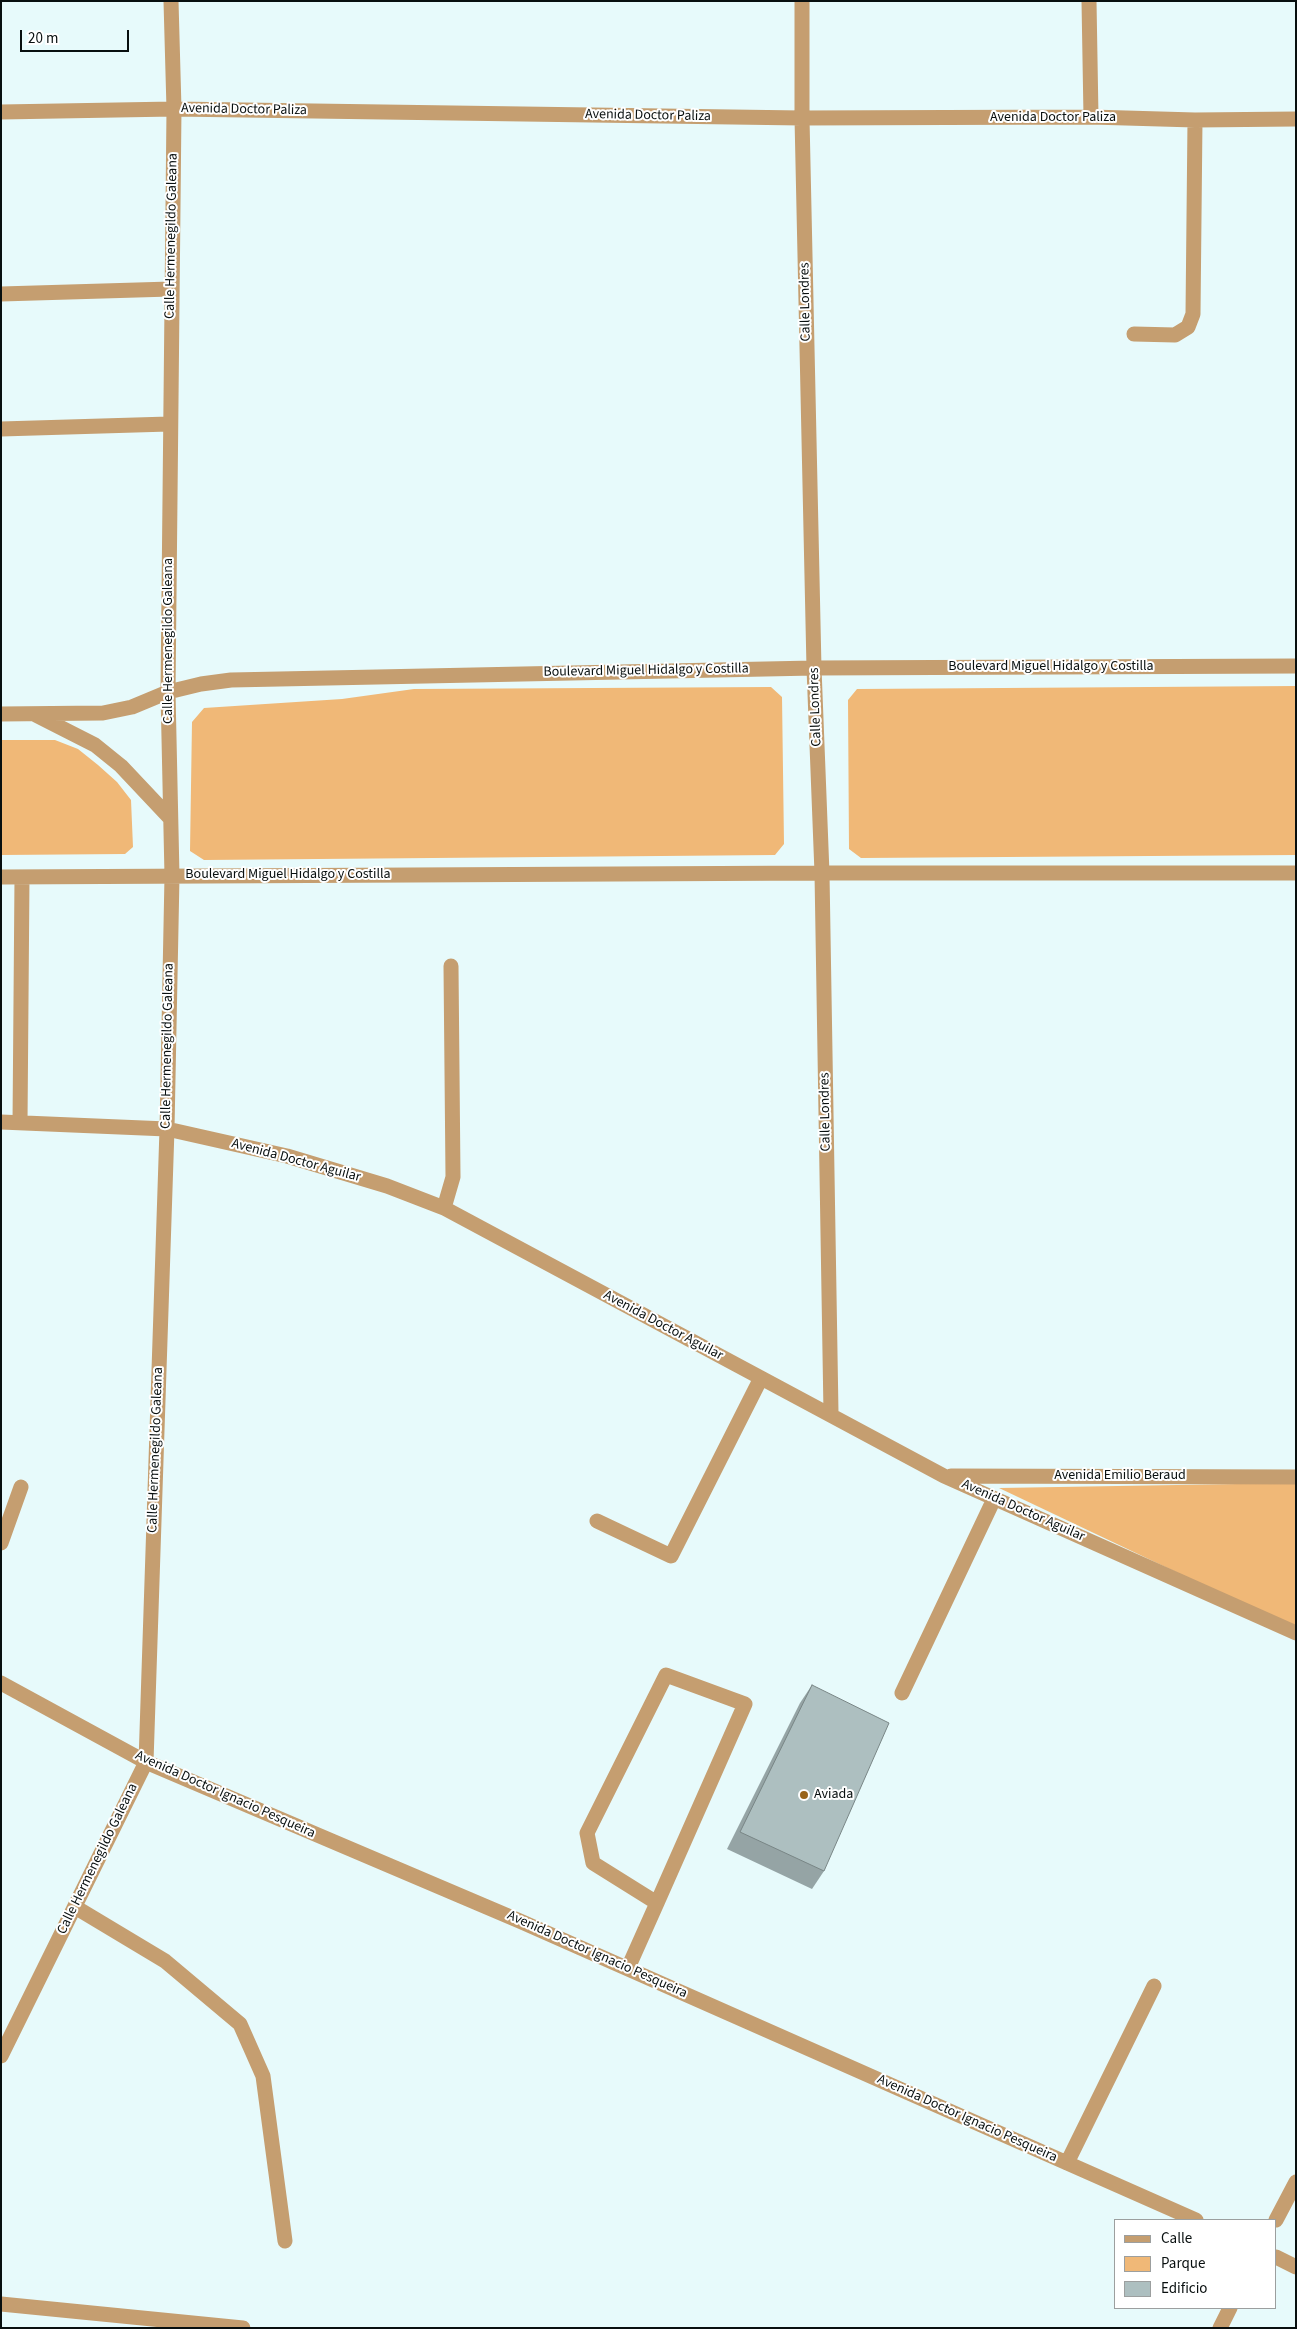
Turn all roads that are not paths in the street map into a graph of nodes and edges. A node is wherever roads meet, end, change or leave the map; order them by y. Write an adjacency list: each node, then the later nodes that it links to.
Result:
1 (171, 1): 4 (street, Calle Hermenegildo Galeana)
2 (802, 1): 7 (street, Calle Londres)
3 (1089, 1): 6 (street)
4 (174, 109): 5 (street, Avenida Doctor Paliza); 7 (street, Avenida Doctor Paliza); 10 (street, Calle Hermenegildo Galeana)
5 (1, 112)
6 (1090, 117): 7 (street, Avenida Doctor Paliza); 8 (street, Avenida Doctor Paliza)
7 (802, 118): 16 (street, Calle Londres)
8 (1195, 120): 9 (street, Avenida Doctor Paliza); 12 (street)
9 (1296, 120)
10 (171, 289): 11 (street); 13 (street, Calle Hermenegildo Galeana)
11 (1, 294)
12 (1134, 334)
13 (169, 424): 14 (street); 17 (street, Calle Hermenegildo Galeana)
14 (1, 429)
15 (1296, 666): 16 (street, Boulevard Miguel Hidalgo y Costilla)
16 (814, 668): 17 (street, Boulevard Miguel Hidalgo y Costilla); 21 (street, Calle Londres)
17 (168, 692): 19 (street, Boulevard Miguel Hidalgo y Costilla); 20 (street, Calle Hermenegildo Galeana)
18 (1, 714): 19 (street, Boulevard Miguel Hidalgo y Costilla)
19 (32, 714): 20 (street)
20 (170, 818): 23 (street, Calle Hermenegildo Galeana)
21 (822, 873): 22 (street, Boulevard Miguel Hidalgo y Costilla); 23 (street, Boulevard Miguel Hidalgo y Costilla); 32 (street, Calle Londres)
22 (1296, 873)
23 (172, 876): 25 (street, Boulevard Miguel Hidalgo y Costilla); 29 (street, Calle Hermenegildo Galeana)
24 (1, 877): 25 (street, Boulevard Miguel Hidalgo y Costilla)
25 (22, 877): 28 (street)
26 (451, 966): 30 (street)
27 (1, 1122): 28 (street, Avenida Doctor Aguilar)
28 (20, 1123): 29 (street, Avenida Doctor Aguilar)
29 (167, 1129): 30 (street, Avenida Doctor Aguilar); 42 (street, Calle Hermenegildo Galeana)
30 (444, 1208): 31 (street, Avenida Doctor Aguilar)
31 (761, 1378): 32 (street, Avenida Doctor Aguilar); 37 (street)
32 (831, 1414): 33 (street, Avenida Doctor Aguilar)
33 (944, 1476): 34 (street, Avenida Emilio Beraud); 36 (street, Avenida Doctor Aguilar)
34 (1296, 1476)
35 (21, 1487): 38 (street)
36 (994, 1499): 39 (street, Avenida Doctor Aguilar); 41 (street)
37 (597, 1521)
38 (1, 1543)
39 (1296, 1633)
40 (1, 1683): 42 (street, Avenida Doctor Ignacio Pesqueira)
41 (902, 1692)
42 (146, 1762): 44 (street, Calle Hermenegildo Galeana); 45 (street, Avenida Doctor Ignacio Pesqueira)
43 (657, 1903): 43 (street); 45 (street)
44 (75, 1907): 47 (street, Calle Hermenegildo Galeana); 52 (street)
45 (628, 1968): 48 (street, Avenida Doctor Ignacio Pesqueira)
46 (1154, 1986): 48 (street)
47 (1, 2056)
48 (1067, 2163): 50 (street, Avenida Doctor Ignacio Pesqueira)
49 (1296, 2182): 51 (street)
50 (1194, 2219)
51 (1277, 2219)
52 (285, 2241)
53 (1277, 2258): 54 (street)
54 (1296, 2268)
55 (1, 2304): 57 (street)
56 (1230, 2309): 58 (street)
57 (243, 2328)
58 (1220, 2328)

